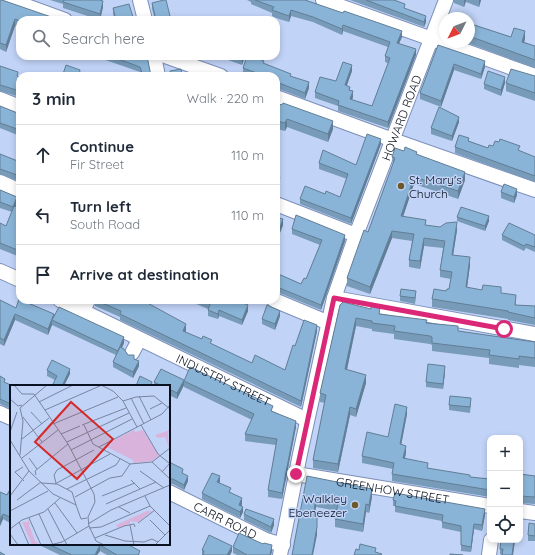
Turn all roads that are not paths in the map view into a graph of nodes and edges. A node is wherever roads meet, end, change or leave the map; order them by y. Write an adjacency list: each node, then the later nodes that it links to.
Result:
1 (10, 0): 5 (street)
2 (140, 0): 6 (street)
3 (323, 0): 7 (street)
4 (446, 0): 7 (street, HOWARD ROAD)
5 (54, 16)
6 (144, 16)
7 (431, 39): 12 (street); 16 (street, HOWARD ROAD)
8 (155, 60): 10 (street)
9 (177, 60): 11 (street)
10 (157, 72)
11 (211, 72)
12 (535, 76)
13 (280, 98): 16 (street)
14 (0, 99): 15 (street)
15 (16, 105)
16 (393, 140): 19 (street); 21 (street, HOWARD ROAD)
17 (0, 182): 18 (street)
18 (16, 189)
19 (535, 190)
20 (280, 206): 21 (street)
21 (356, 235): 24 (street, HOWARD ROAD)
22 (0, 271): 23 (street)
23 (16, 278)
24 (334, 298): 27 (street, HOWARD ROAD); 28 (street)
25 (280, 303): 27 (street)
26 (86, 306): 29 (street, INDUSTRY STREET)
27 (329, 323): 33 (street, HOWARD ROAD)
28 (535, 334)
29 (139, 340): 30 (street); 33 (street, INDUSTRY STREET)
30 (132, 353)
31 (0, 413): 32 (street)
32 (10, 418)
33 (307, 420): 34 (street, HOWARD ROAD)
34 (296, 474): 36 (street, GREENHOW STREET); 40 (street, HOWARD ROAD)
35 (170, 492): 40 (street, CARR ROAD)
36 (487, 505)
37 (523, 511): 38 (street)
38 (535, 513)
39 (491, 543): 41 (street)
40 (281, 550)
41 (489, 555)

